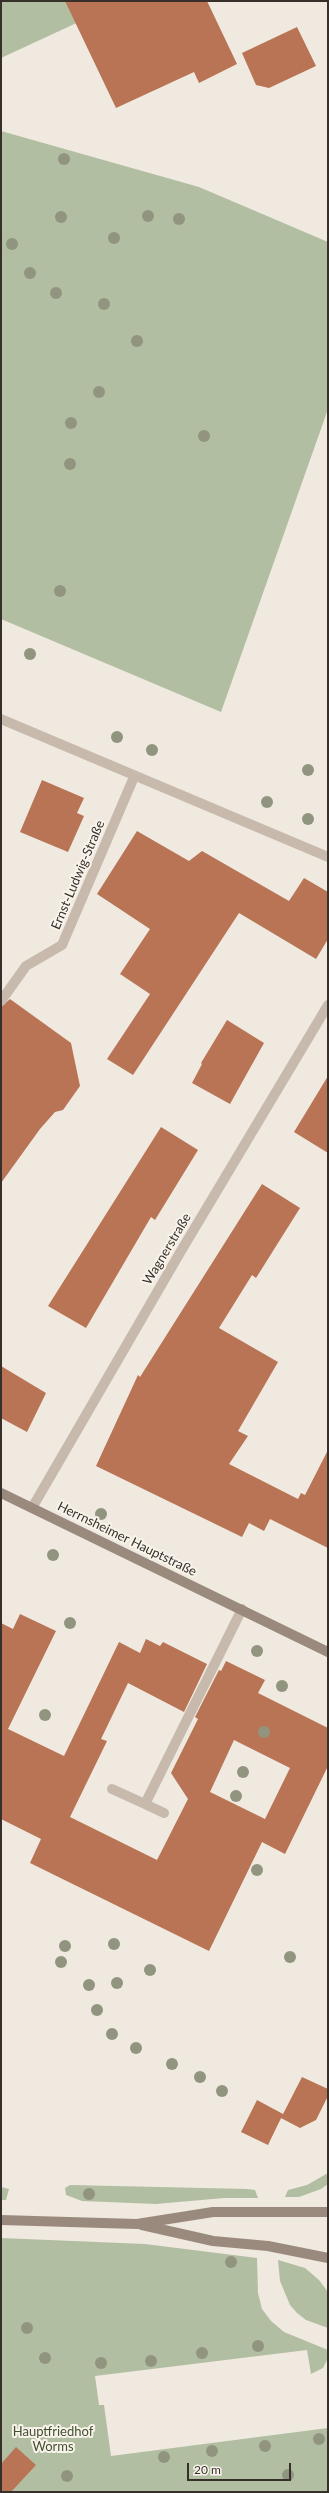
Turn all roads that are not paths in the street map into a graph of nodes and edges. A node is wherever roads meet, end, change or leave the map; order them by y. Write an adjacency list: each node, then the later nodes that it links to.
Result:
1 (1, 719): 2 (street)
2 (134, 777): 3 (street); 4 (street, Ernst-Ludwig-Straße)
3 (328, 857)
4 (1, 1001)
5 (328, 1005): 7 (street, Wagnerstraße)
6 (1, 1493): 7 (main road, Herrnsheimer Hauptstraße)
7 (32, 1508): 8 (main road, Herrnsheimer Hauptstraße)
8 (242, 1609): 9 (main road, Herrnsheimer Hauptstraße); 11 (street)
9 (328, 1652)
10 (112, 1789): 11 (street)
11 (145, 1804): 12 (street)
12 (164, 1813)
13 (328, 2212): 15 (main road)
14 (1, 2220): 15 (main road)
15 (137, 2224): 16 (main road)
16 (328, 2258)

